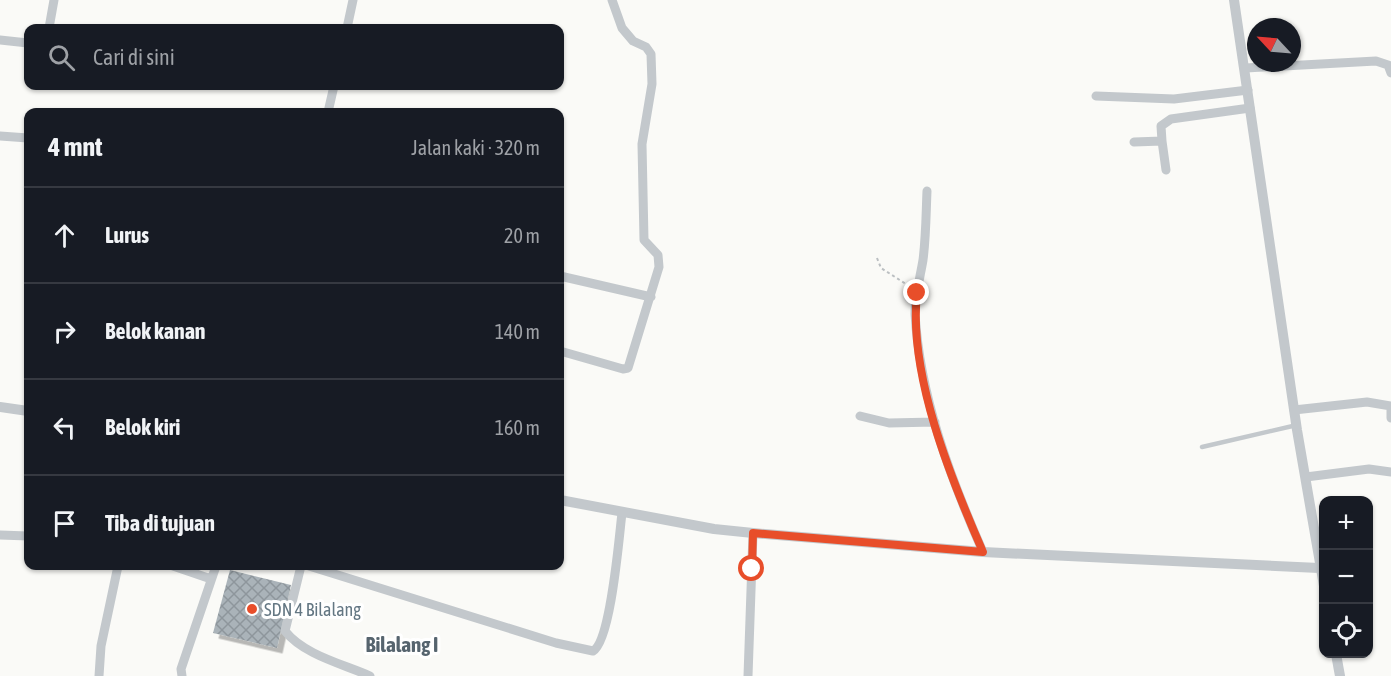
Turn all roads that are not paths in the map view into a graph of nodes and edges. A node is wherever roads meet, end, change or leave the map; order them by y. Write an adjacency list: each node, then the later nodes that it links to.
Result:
1 (54, 0): 5 (street)
2 (353, 0): 6 (street)
3 (612, 0): 23 (street)
4 (1234, 0): 9 (street)
5 (50, 24)
6 (348, 24)
7 (0, 40): 8 (street)
8 (24, 43)
9 (1246, 68): 10 (street); 12 (street)
10 (1391, 73)
11 (333, 90): 14 (street)
12 (1248, 90): 13 (street); 15 (street)
13 (1096, 96)
14 (329, 108)
15 (1250, 108): 19 (street); 28 (street)
16 (0, 136): 17 (street)
17 (24, 138)
18 (1134, 141): 19 (street)
19 (1162, 141): 20 (street)
20 (1166, 170)
21 (927, 191): 31 (street)
22 (564, 277): 23 (street)
23 (651, 297): 24 (street)
24 (564, 352)
25 (1391, 406): 28 (street); 30 (street)
26 (0, 407): 27 (street)
27 (24, 410)
28 (1294, 410): 32 (street)
29 (860, 416): 31 (street)
30 (1391, 418)
31 (935, 422): 41 (street)
32 (1297, 425): 33 (lane); 35 (street)
33 (1202, 447)
34 (1391, 471): 35 (street)
35 (1306, 477): 42 (street)
36 (564, 502): 37 (street)
37 (622, 513): 38 (street); 47 (street)
38 (753, 533): 41 (street); 53 (street)
39 (0, 535): 40 (street)
40 (24, 536)
41 (983, 552): 42 (street)
42 (1319, 568)
43 (117, 570): 51 (street)
44 (185, 570): 48 (street)
45 (215, 570): 48 (street)
46 (300, 570): 52 (street)
47 (322, 570)
48 (212, 579): 50 (street)
49 (1337, 658): 54 (street)
50 (179, 674)
51 (99, 676)
52 (370, 676)
53 (748, 676)
54 (1340, 676)

